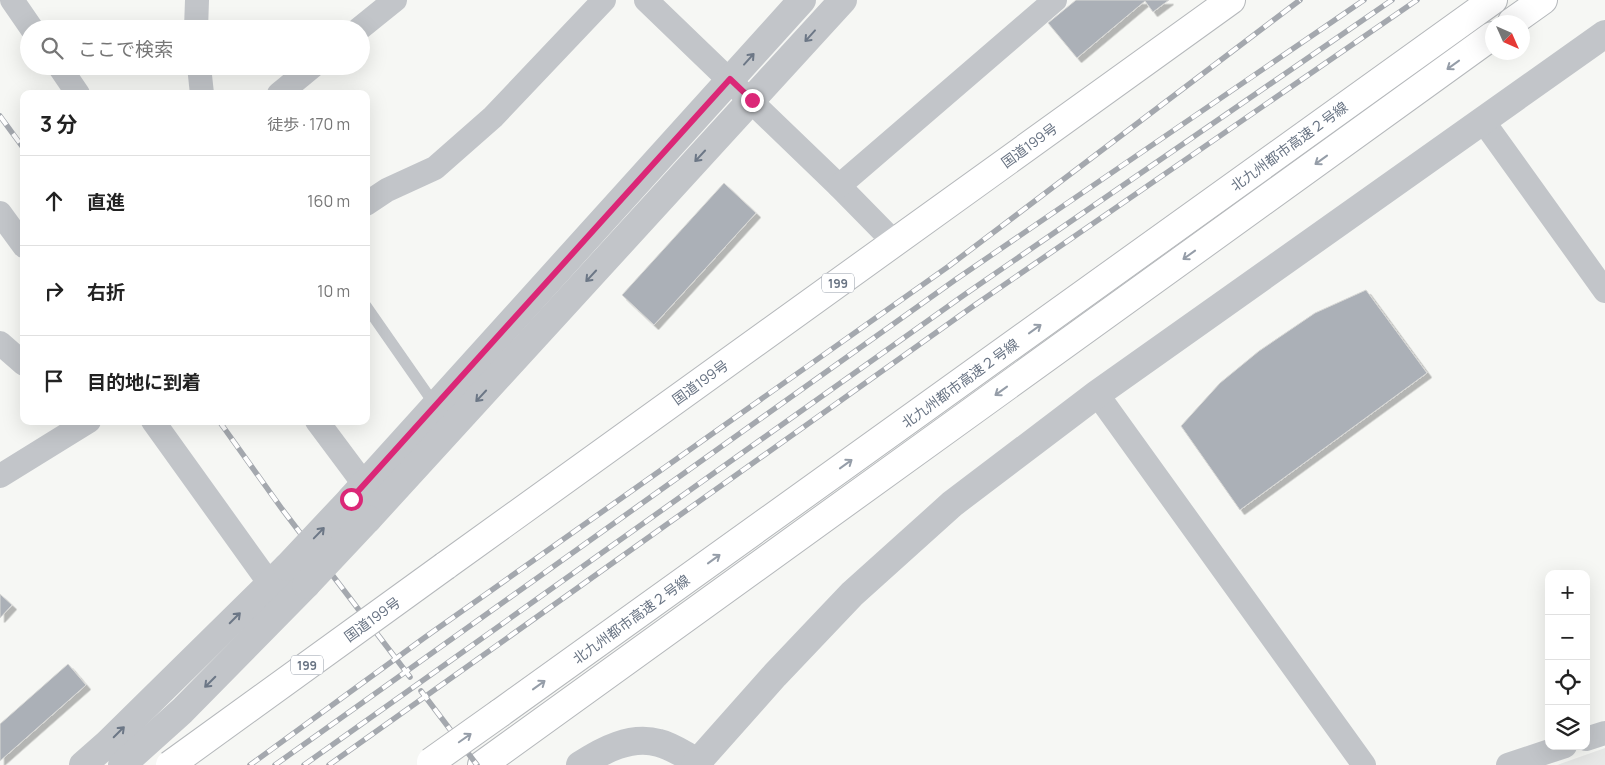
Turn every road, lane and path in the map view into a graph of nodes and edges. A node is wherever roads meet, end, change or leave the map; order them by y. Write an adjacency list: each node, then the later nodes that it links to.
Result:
1 (12, 0): 13 (street)
2 (197, 0): 14 (street)
3 (395, 0): 15 (street)
4 (604, 0): 28 (street)
5 (646, 0): 21 (street)
6 (802, 0): 21 (street, one-way to 6)
7 (842, 0): 25 (street, one-way to 25)
8 (1055, 0): 27 (street)
9 (1231, 0): 31 (highway, 国道199号 / 199)
10 (1493, 0): 48 (highway, 北九州都市高速２号線, one-way to 10, bridge)
11 (1542, 0): 12 (highway)
12 (1522, 15)
13 (26, 20)
14 (196, 20)
15 (370, 20)
16 (1605, 34): 26 (street)
17 (1485, 41): 52 (highway, one-way to 52)
18 (65, 75): 22 (street)
19 (201, 75): 23 (street)
20 (302, 75): 24 (street)
21 (730, 79): 25 (street); 37 (street)
22 (75, 90)
23 (202, 90)
24 (284, 90)
25 (752, 100): 27 (street); 50 (street, one-way to 50, bridge)
26 (1483, 121): 32 (street); 36 (street)
27 (839, 186): 31 (street)
28 (370, 201)
29 (0, 213): 30 (street)
30 (20, 240)
31 (894, 242): 51 (highway, 国道199号 / 199, bridge)
32 (1605, 291)
33 (370, 312): 37 (lane)
34 (0, 343): 35 (street)
35 (20, 360)
36 (1098, 394): 47 (street); 54 (street)
37 (436, 405): 42 (street)
38 (83, 425): 41 (street)
39 (156, 425): 43 (street)
40 (319, 425): 42 (street)
41 (0, 476)
42 (357, 492): 43 (street, one-way to 42, bridge)
43 (278, 575): 49 (street, one-way to 43)
44 (1605, 733): 45 (street)
45 (1590, 739)
46 (1553, 750): 55 (street)
47 (696, 763): 53 (street)
48 (429, 764)
49 (83, 765)
50 (122, 765)
51 (170, 765)
52 (482, 765)
53 (580, 765)
54 (1364, 765)
55 (1508, 765)

